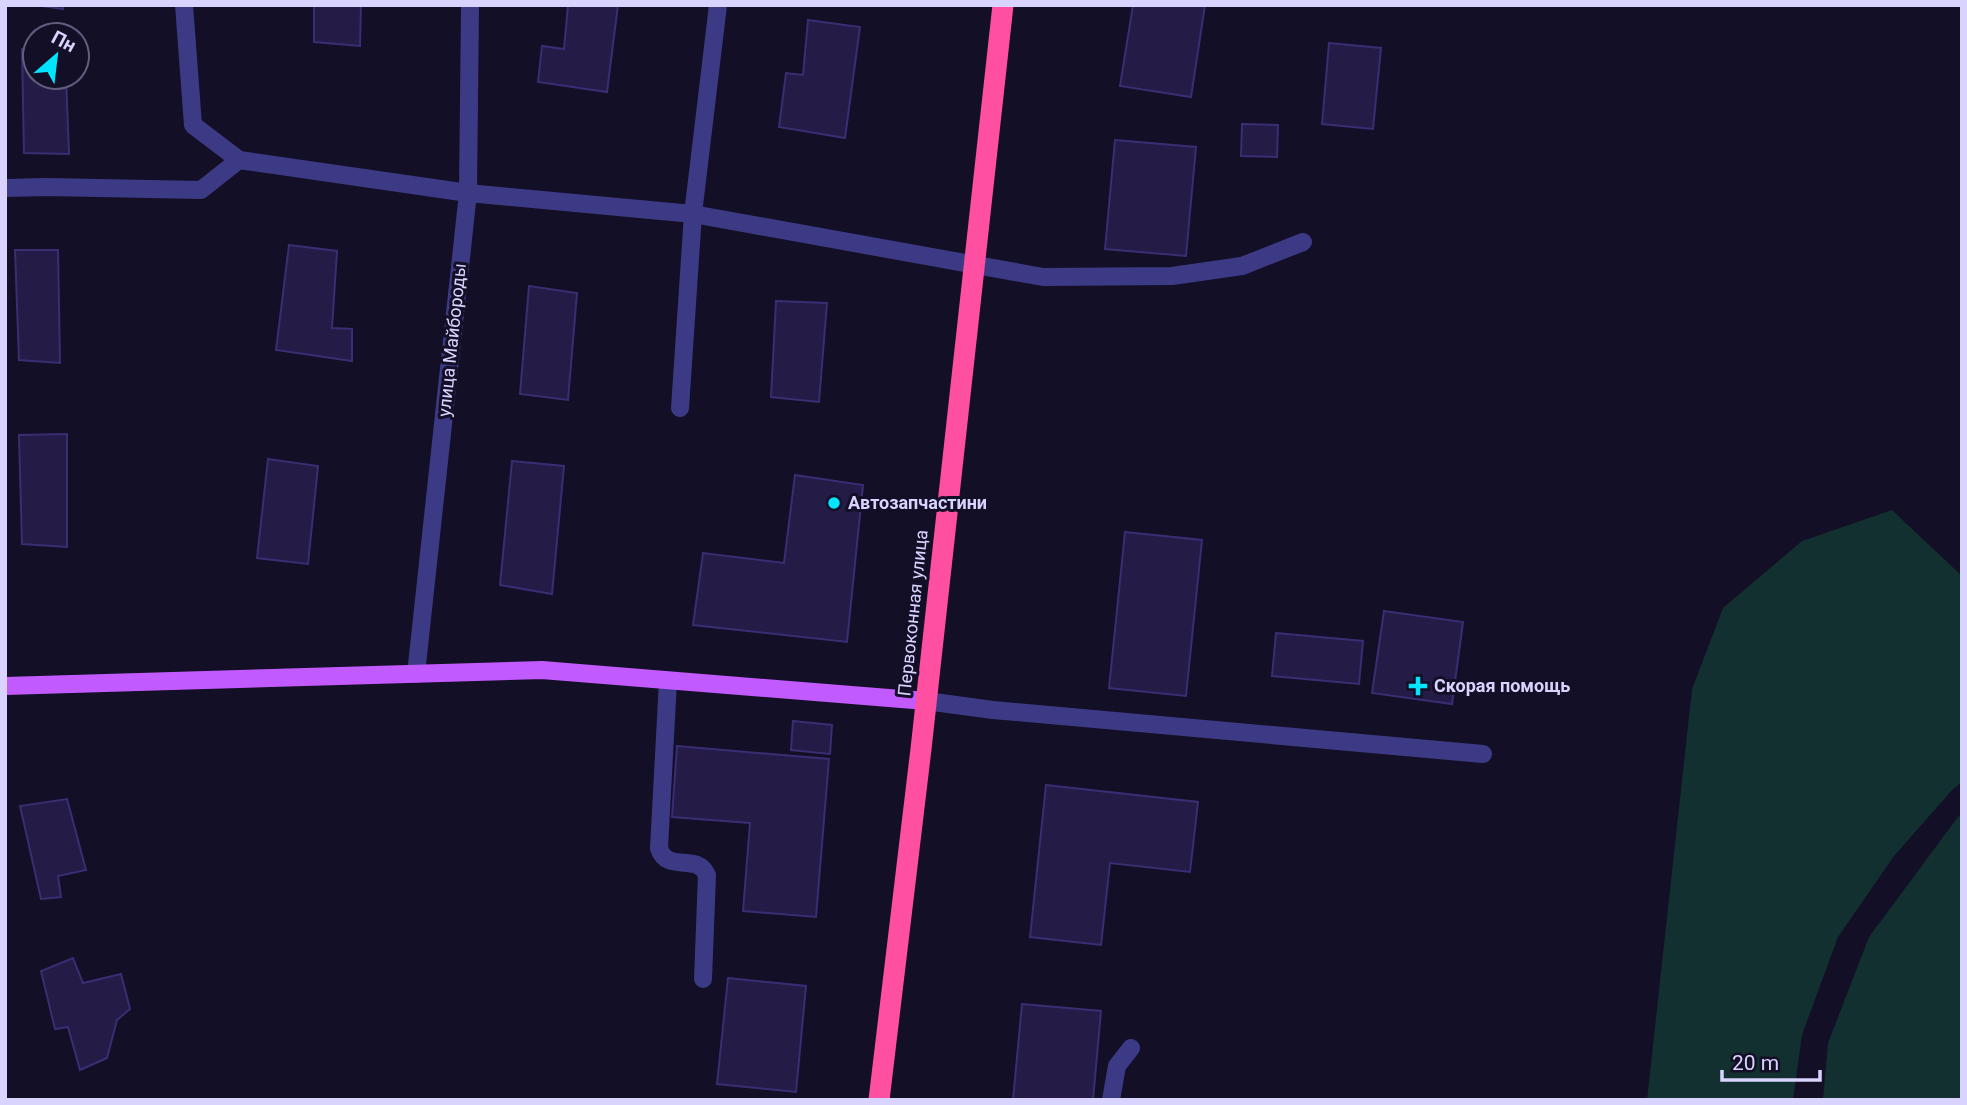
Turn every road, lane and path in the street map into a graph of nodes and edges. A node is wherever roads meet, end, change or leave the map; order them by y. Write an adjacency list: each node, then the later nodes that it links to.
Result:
1 (184, 5): 5 (street)
2 (470, 5): 7 (street, улица Майбороды)
3 (718, 5): 8 (street)
4 (1003, 5): 10 (highway, Первоконная улица)
5 (239, 160): 6 (street); 7 (street)
6 (5, 188)
7 (468, 193): 8 (street); 12 (street, улица Майбороды)
8 (693, 214): 10 (street); 11 (street)
9 (1303, 242): 10 (street)
10 (975, 264): 15 (highway, Первоконная улица)
11 (680, 408)
12 (416, 674): 13 (main road); 14 (main road)
13 (668, 681): 15 (main road); 17 (street)
14 (5, 686)
15 (926, 701): 16 (street); 19 (highway, Первоконная улица)
16 (1483, 754)
17 (703, 979)
18 (1131, 1048): 20 (street)
19 (879, 1100)
20 (1111, 1100)

